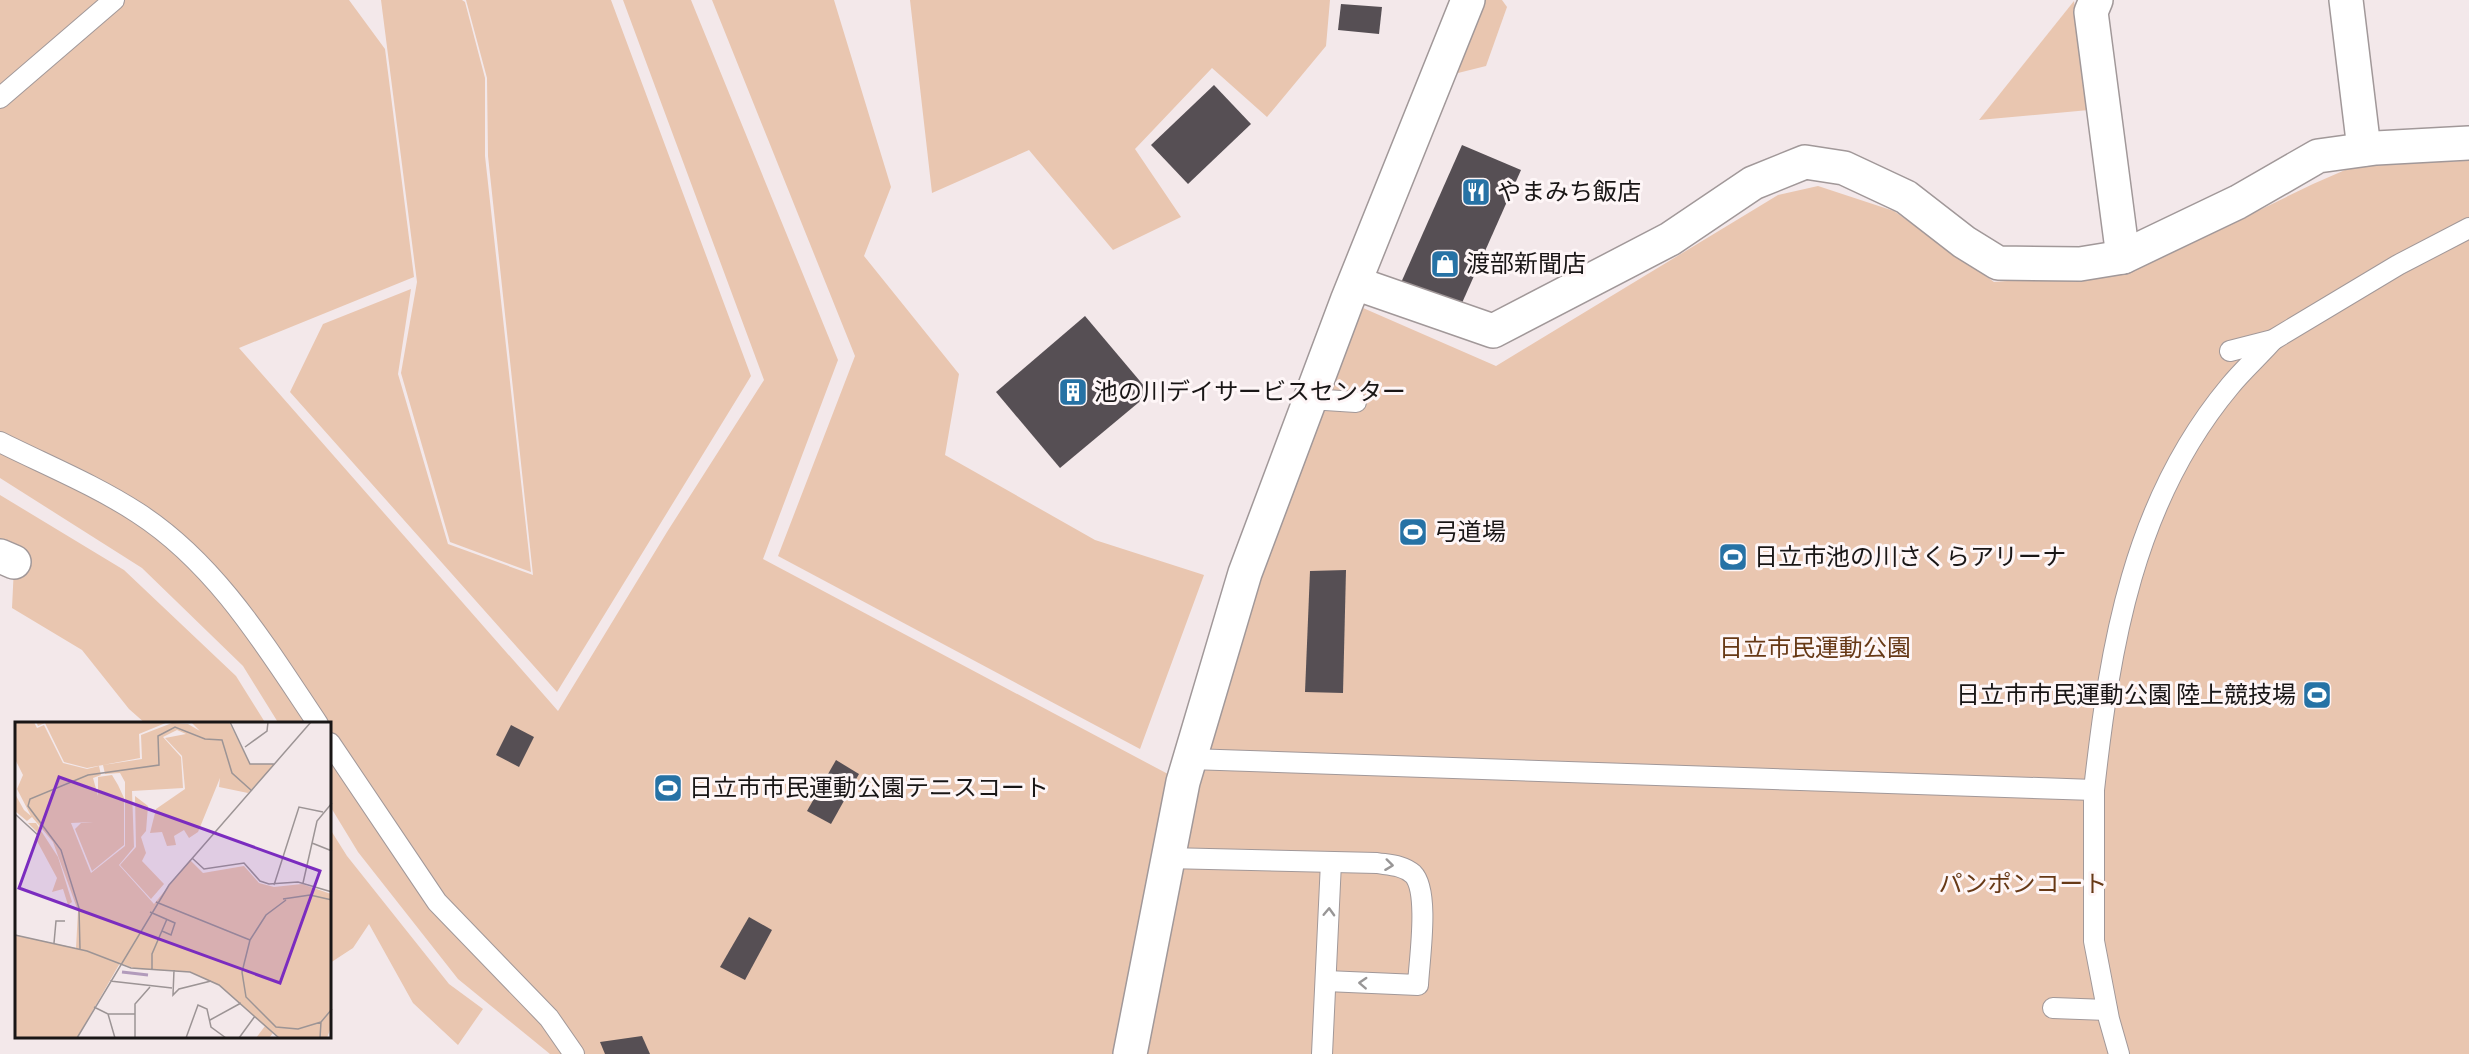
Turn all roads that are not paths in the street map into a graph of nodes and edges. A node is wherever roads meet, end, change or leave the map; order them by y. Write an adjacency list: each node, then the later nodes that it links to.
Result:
1 (114, 0): 5 (lane)
2 (1468, 0): 10 (street)
3 (2096, 0): 9 (street)
4 (2346, 0): 7 (street)
5 (0, 98)
6 (2469, 143): 7 (street)
7 (2364, 149): 9 (street)
8 (2469, 228): 11 (lane)
9 (2123, 257): 10 (street)
10 (1355, 283): 13 (street)
11 (2273, 340): 12 (lane); 19 (lane)
12 (2229, 351)
13 (1310, 399): 14 (lane); 18 (street)
14 (1356, 402)
15 (0, 442): 16 (lane)
16 (317, 722)
17 (332, 745): 25 (lane)
18 (1190, 759): 19 (lane); 20 (street)
19 (2094, 790): 24 (lane)
20 (1167, 858): 21 (lane); 26 (street)
21 (1331, 862): 22 (lane, one-way to 21); 22 (lane, one-way to 22)
22 (1326, 981): 27 (lane)
23 (2053, 1008): 24 (lane)
24 (2107, 1010): 28 (lane)
25 (574, 1054)
26 (1130, 1054)
27 (1322, 1054)
28 (2119, 1054)

